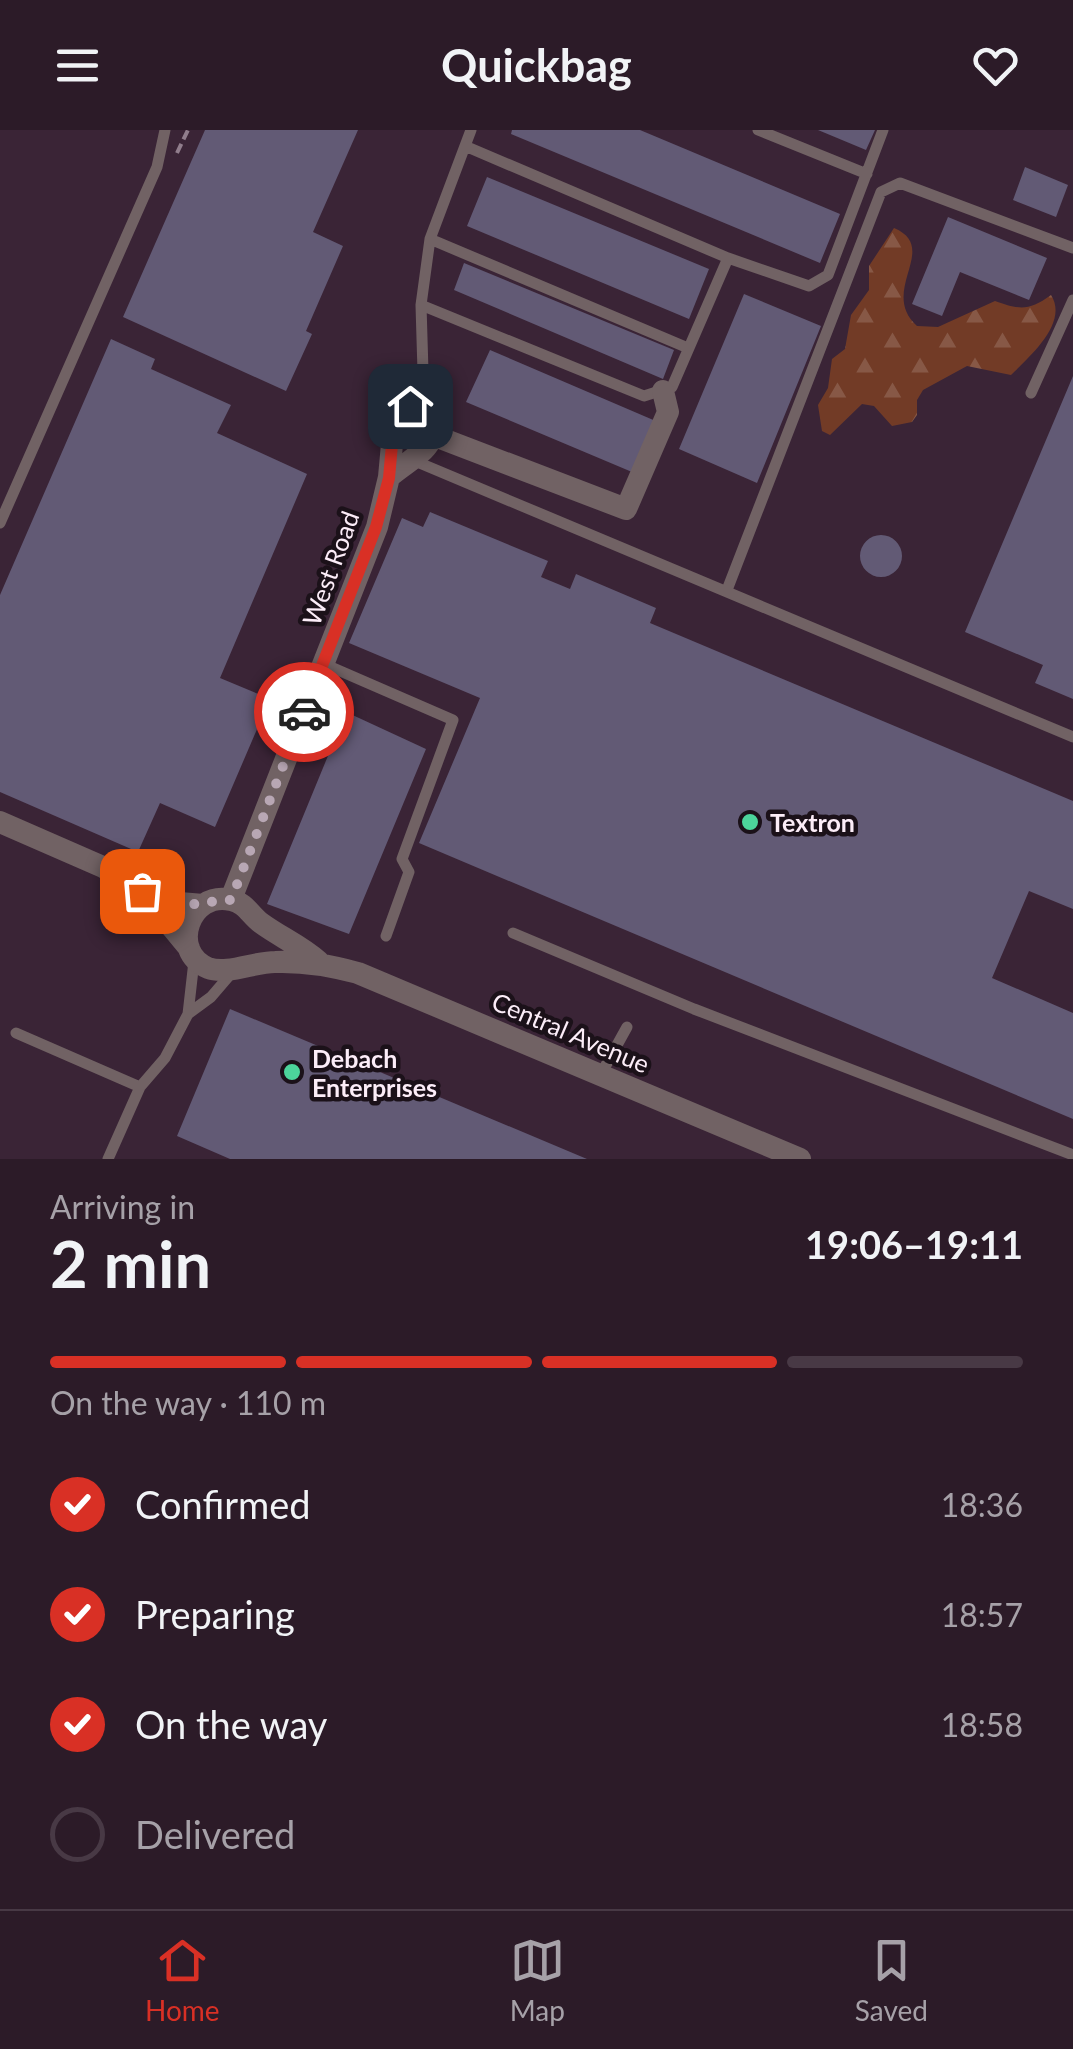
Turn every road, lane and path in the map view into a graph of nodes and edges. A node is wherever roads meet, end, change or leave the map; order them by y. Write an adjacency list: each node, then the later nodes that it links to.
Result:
1 (164, 130): 19 (lane)
2 (471, 130): 5 (lane)
3 (758, 130): 6 (lane)
4 (883, 130): 6 (lane)
5 (464, 146): 7 (lane); 9 (lane)
6 (867, 174): 9 (lane)
7 (430, 240): 11 (lane); 12 (lane)
8 (1073, 248): 20 (lane)
9 (728, 258): 12 (lane)
10 (1073, 300): 14 (lane)
11 (421, 304): 13 (lane); 15 (lane)
12 (688, 348): 13 (lane)
13 (662, 391): 16 (street)
14 (1031, 393)
15 (424, 406): 16 (street); 18 (street, West Road)
16 (434, 436): 17 (street)
17 (410, 459): 18 (street); 20 (lane)
18 (389, 478): 21 (street, West Road)
19 (0, 523)
20 (727, 590): 22 (lane)
21 (324, 664): 25 (street, West Road); 29 (lane)
22 (1073, 737)
23 (0, 822): 24 (street)
24 (142, 891): 26 (street); 30 (street)
25 (231, 900): 26 (street); 27 (street, Central Avenue)
26 (203, 905): 30 (street)
27 (256, 920): 31 (street, Central Avenue); 32 (street)
28 (513, 933): 38 (lane)
29 (386, 936)
30 (192, 952): 32 (street, Central Avenue); 33 (lane)
31 (318, 961): 32 (street, Central Avenue); 36 (street, Central Avenue)
32 (239, 966): 33 (lane)
33 (188, 1014): 37 (lane)
34 (628, 1027): 36 (lane)
35 (16, 1034): 37 (lane)
36 (601, 1074): 40 (street, Central Avenue)
37 (140, 1087): 39 (lane)
38 (1073, 1155)
39 (108, 1159)
40 (800, 1159)

